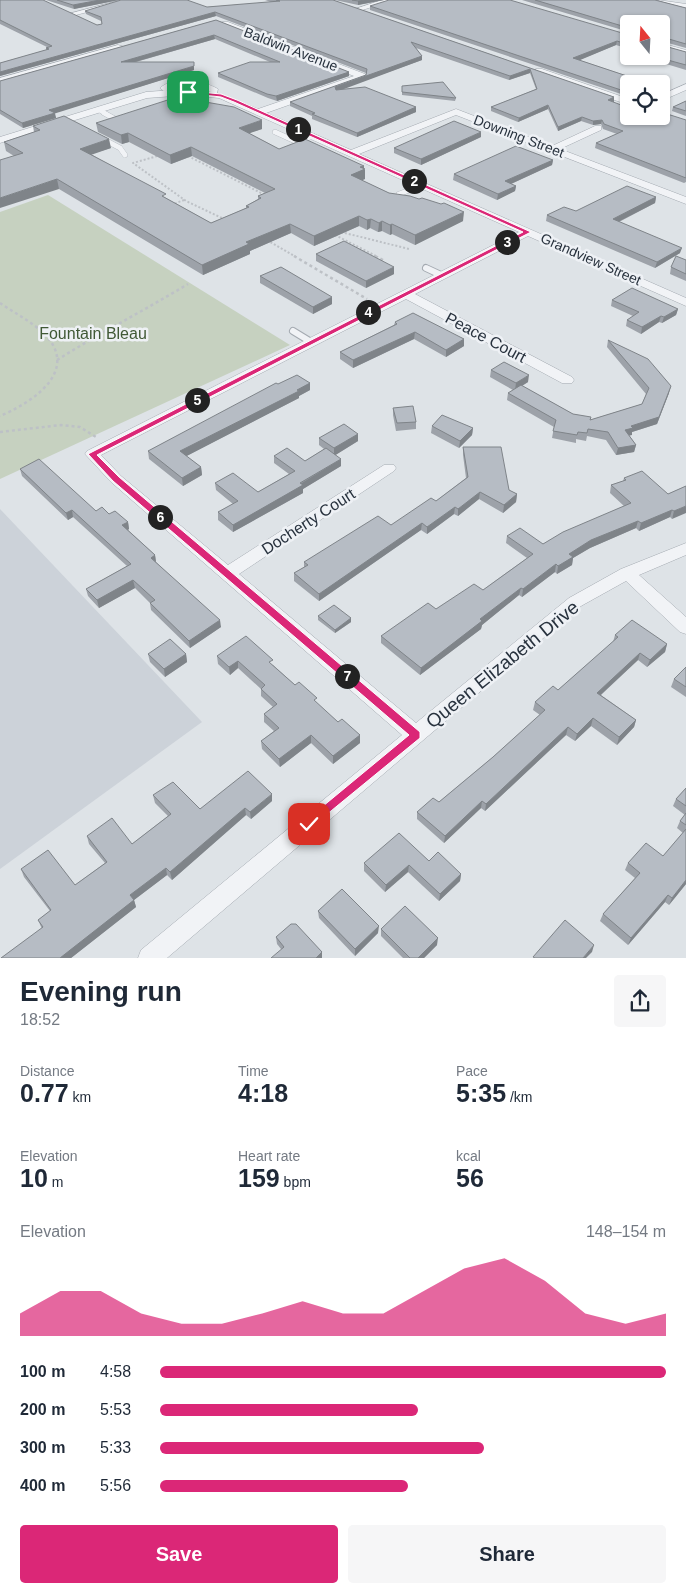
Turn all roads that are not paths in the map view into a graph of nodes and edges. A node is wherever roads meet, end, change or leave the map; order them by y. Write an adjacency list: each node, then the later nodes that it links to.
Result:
1 (130, 0): 8 (street)
2 (390, 0): 7 (street)
3 (662, 0): 4 (street)
4 (686, 6)
5 (348, 7): 7 (street)
6 (64, 10): 8 (street)
7 (356, 10): 9 (street)
8 (72, 14): 11 (street)
9 (375, 16)
10 (216, 20): 21 (street, Baldwin Avenue)
11 (90, 22)
12 (132, 44): 16 (street)
13 (670, 48): 14 (street)
14 (686, 52)
15 (525, 67): 19 (street)
16 (0, 81)
17 (686, 87): 18 (street)
18 (670, 94)
19 (620, 99)
20 (100, 110): 21 (street, Grandview Street); 22 (lane); 27 (street, Grandview Street)
21 (259, 112): 25 (street, Grandview Street)
22 (116, 119)
23 (598, 128): 28 (street)
24 (276, 132): 25 (lane)
25 (313, 136): 29 (street, Grandview Street)
26 (98, 137): 30 (lane)
27 (2, 138)
28 (552, 149): 29 (street, Downing Street); 33 (street, Downing Street)
29 (352, 153): 31 (street, Grandview Street)
30 (125, 155)
31 (423, 185): 32 (lane); 34 (street, Grandview Street)
32 (399, 194)
33 (686, 201)
34 (528, 232): 36 (street); 38 (street, Grandview Street)
35 (426, 268): 36 (lane)
36 (441, 275): 37 (street)
37 (405, 294): 40 (street); 41 (street, Peace Court)
38 (686, 302)
39 (293, 331): 40 (lane)
40 (310, 342): 45 (street)
41 (567, 380)
42 (389, 468): 45 (street, Docherty Court)
43 (686, 549): 44 (street, Queen Elizabeth Drive)
44 (627, 573): 46 (street); 47 (street, Queen Elizabeth Drive)
45 (227, 574): 47 (street)
46 (686, 627)
47 (416, 735): 48 (street, Queen Elizabeth Drive)
48 (149, 958)

